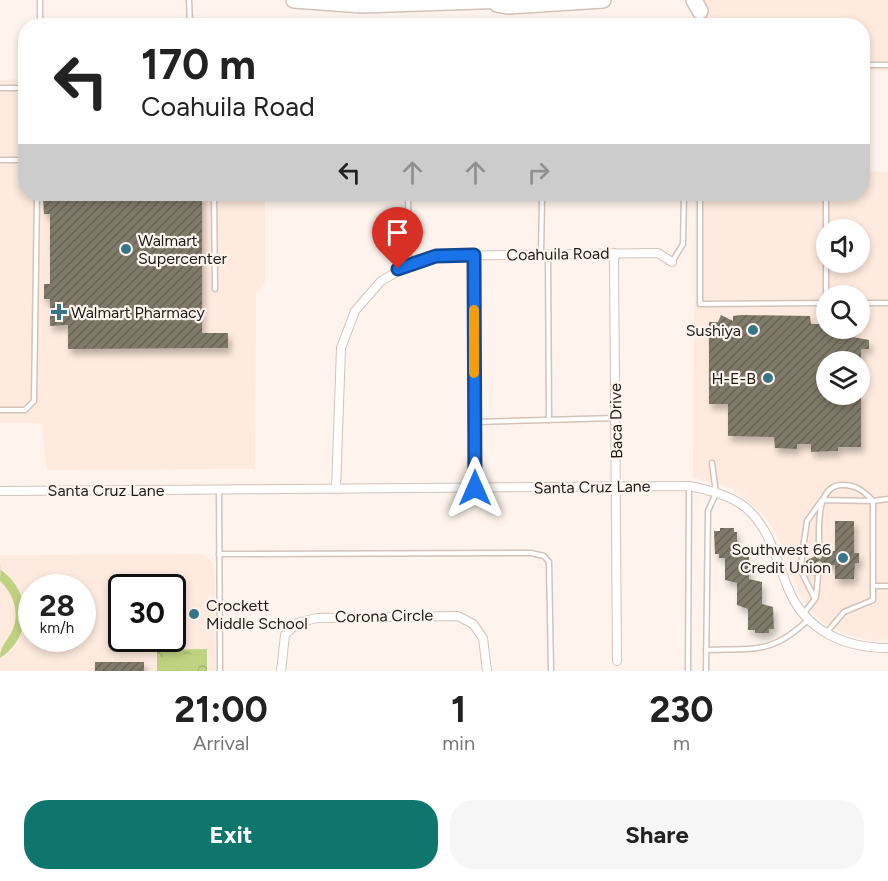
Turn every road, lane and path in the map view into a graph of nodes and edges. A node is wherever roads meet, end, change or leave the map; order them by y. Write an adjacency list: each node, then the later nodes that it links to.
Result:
1 (40, 0): 7 (lane)
2 (189, 0): 8 (lane)
3 (294, 0): 6 (highway)
4 (508, 0): 6 (highway)
5 (603, 0): 6 (highway)
6 (479, 2)
7 (40, 18)
8 (190, 18)
9 (870, 65): 10 (lane)
10 (888, 66)
11 (0, 88): 12 (lane)
12 (18, 88)
13 (0, 160): 14 (lane)
14 (18, 160)
15 (37, 201): 32 (lane)
16 (214, 201): 28 (lane)
17 (408, 201): 26 (lane)
18 (542, 201): 23 (lane)
19 (684, 201): 25 (lane)
20 (700, 201): 29 (lane)
21 (826, 201): 27 (lane)
22 (614, 253): 23 (street, Coahuila Road); 25 (street, Coahuila Road); 33 (street, Baca Drive)
23 (545, 254): 24 (street, Coahuila Road); 34 (lane)
24 (474, 255): 26 (street, Coahuila Road); 35 (street)
25 (672, 262)
26 (409, 264): 40 (street, Coahuila Road)
27 (826, 285)
28 (215, 289)
29 (816, 303)
30 (870, 303): 31 (lane)
31 (888, 303)
32 (0, 410)
33 (616, 418): 34 (lane); 37 (street, Baca Drive)
34 (549, 420): 35 (lane)
35 (475, 422): 39 (street)
36 (712, 463): 43 (lane)
37 (617, 486): 38 (street, Santa Cruz Lane); 39 (street, Santa Cruz Lane); 57 (street, Baca Drive)
38 (689, 486): 43 (street, Santa Cruz Lane); 62 (lane)
39 (475, 488): 40 (street, Santa Cruz Lane)
40 (336, 489): 41 (street, Santa Cruz Lane)
41 (219, 490): 42 (street, Santa Cruz Lane); 47 (lane)
42 (0, 491)
43 (716, 493): 53 (street, Santa Cruz Lane); 56 (lane)
44 (888, 499): 46 (lane)
45 (822, 500): 46 (lane); 46 (lane); 48 (lane); 52 (lane)
46 (873, 501): 50 (lane)
47 (219, 554): 58 (lane); 61 (lane)
48 (819, 555)
49 (819, 565): 52 (lane)
50 (873, 586): 51 (lane); 54 (lane)
51 (888, 586)
52 (815, 599): 53 (lane)
53 (806, 617): 54 (street, Santa Cruz Lane); 56 (lane)
54 (826, 633): 55 (street, Santa Cruz Lane)
55 (888, 648)
56 (706, 650): 63 (lane)
57 (617, 661)
58 (220, 671)
59 (281, 671): 60 (street, Corona Circle)
60 (487, 671)
61 (551, 671)
62 (688, 671)
63 (706, 671)

